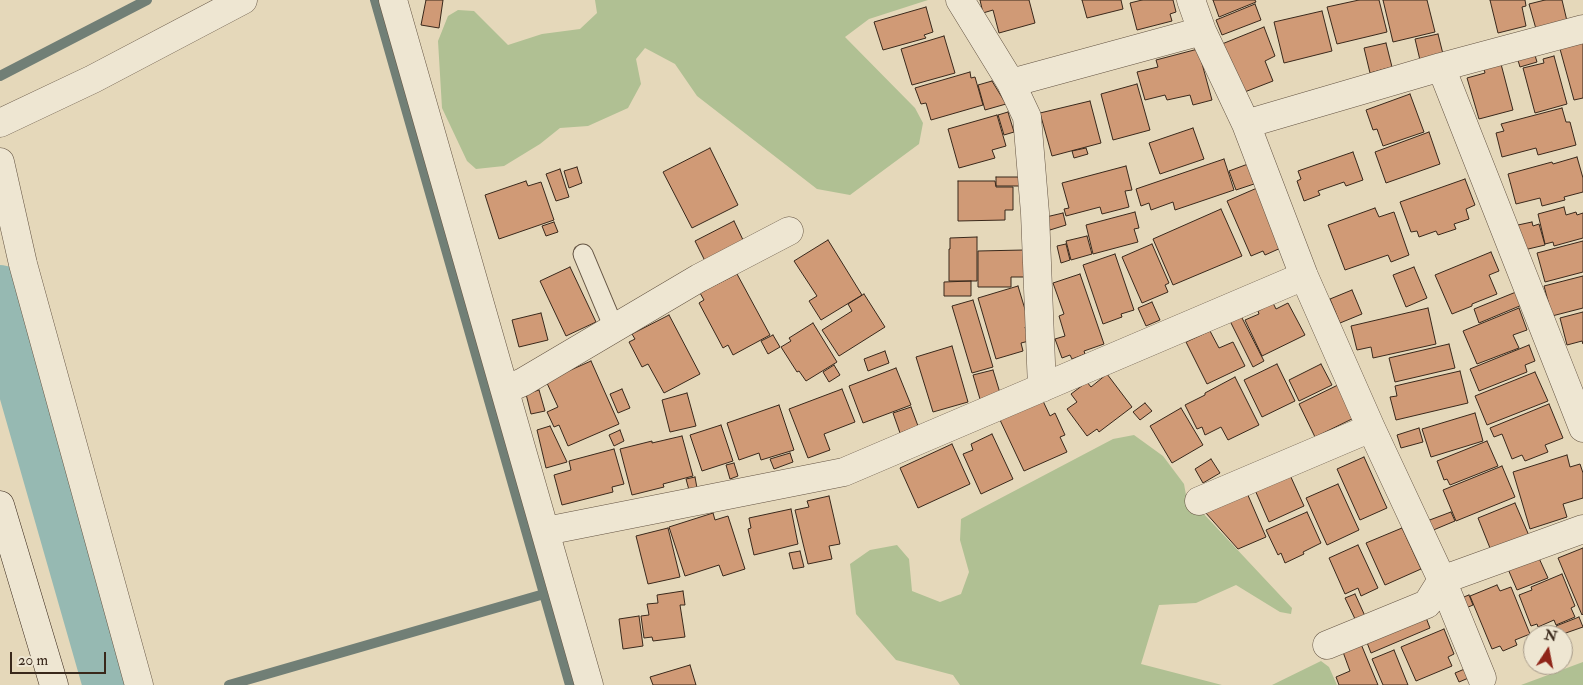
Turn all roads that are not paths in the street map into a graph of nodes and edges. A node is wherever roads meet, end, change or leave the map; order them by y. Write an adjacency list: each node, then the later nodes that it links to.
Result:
1 (244, 0): 9 (street)
2 (393, 0): 17 (street)
3 (960, 0): 8 (street)
4 (1191, 0): 6 (street)
5 (1583, 29): 7 (street)
6 (1202, 30): 8 (street); 10 (street)
7 (1441, 67): 10 (street); 19 (street)
8 (1011, 83): 16 (street)
9 (0, 123)
10 (1246, 124): 14 (street)
11 (0, 162): 28 (street)
12 (789, 231): 15 (street)
13 (583, 254): 15 (lane)
14 (1304, 276): 16 (street); 18 (street)
15 (614, 328): 17 (street)
16 (1042, 388): 23 (street)
17 (506, 390): 23 (street)
18 (1371, 428): 20 (street); 24 (street)
19 (1583, 428)
20 (1199, 501)
21 (0, 505): 27 (street)
22 (1583, 529): 24 (street)
23 (546, 531): 29 (street)
24 (1442, 580): 25 (street); 26 (street)
25 (1327, 645)
26 (1482, 678)
27 (54, 685)
28 (139, 685)
29 (589, 685)

